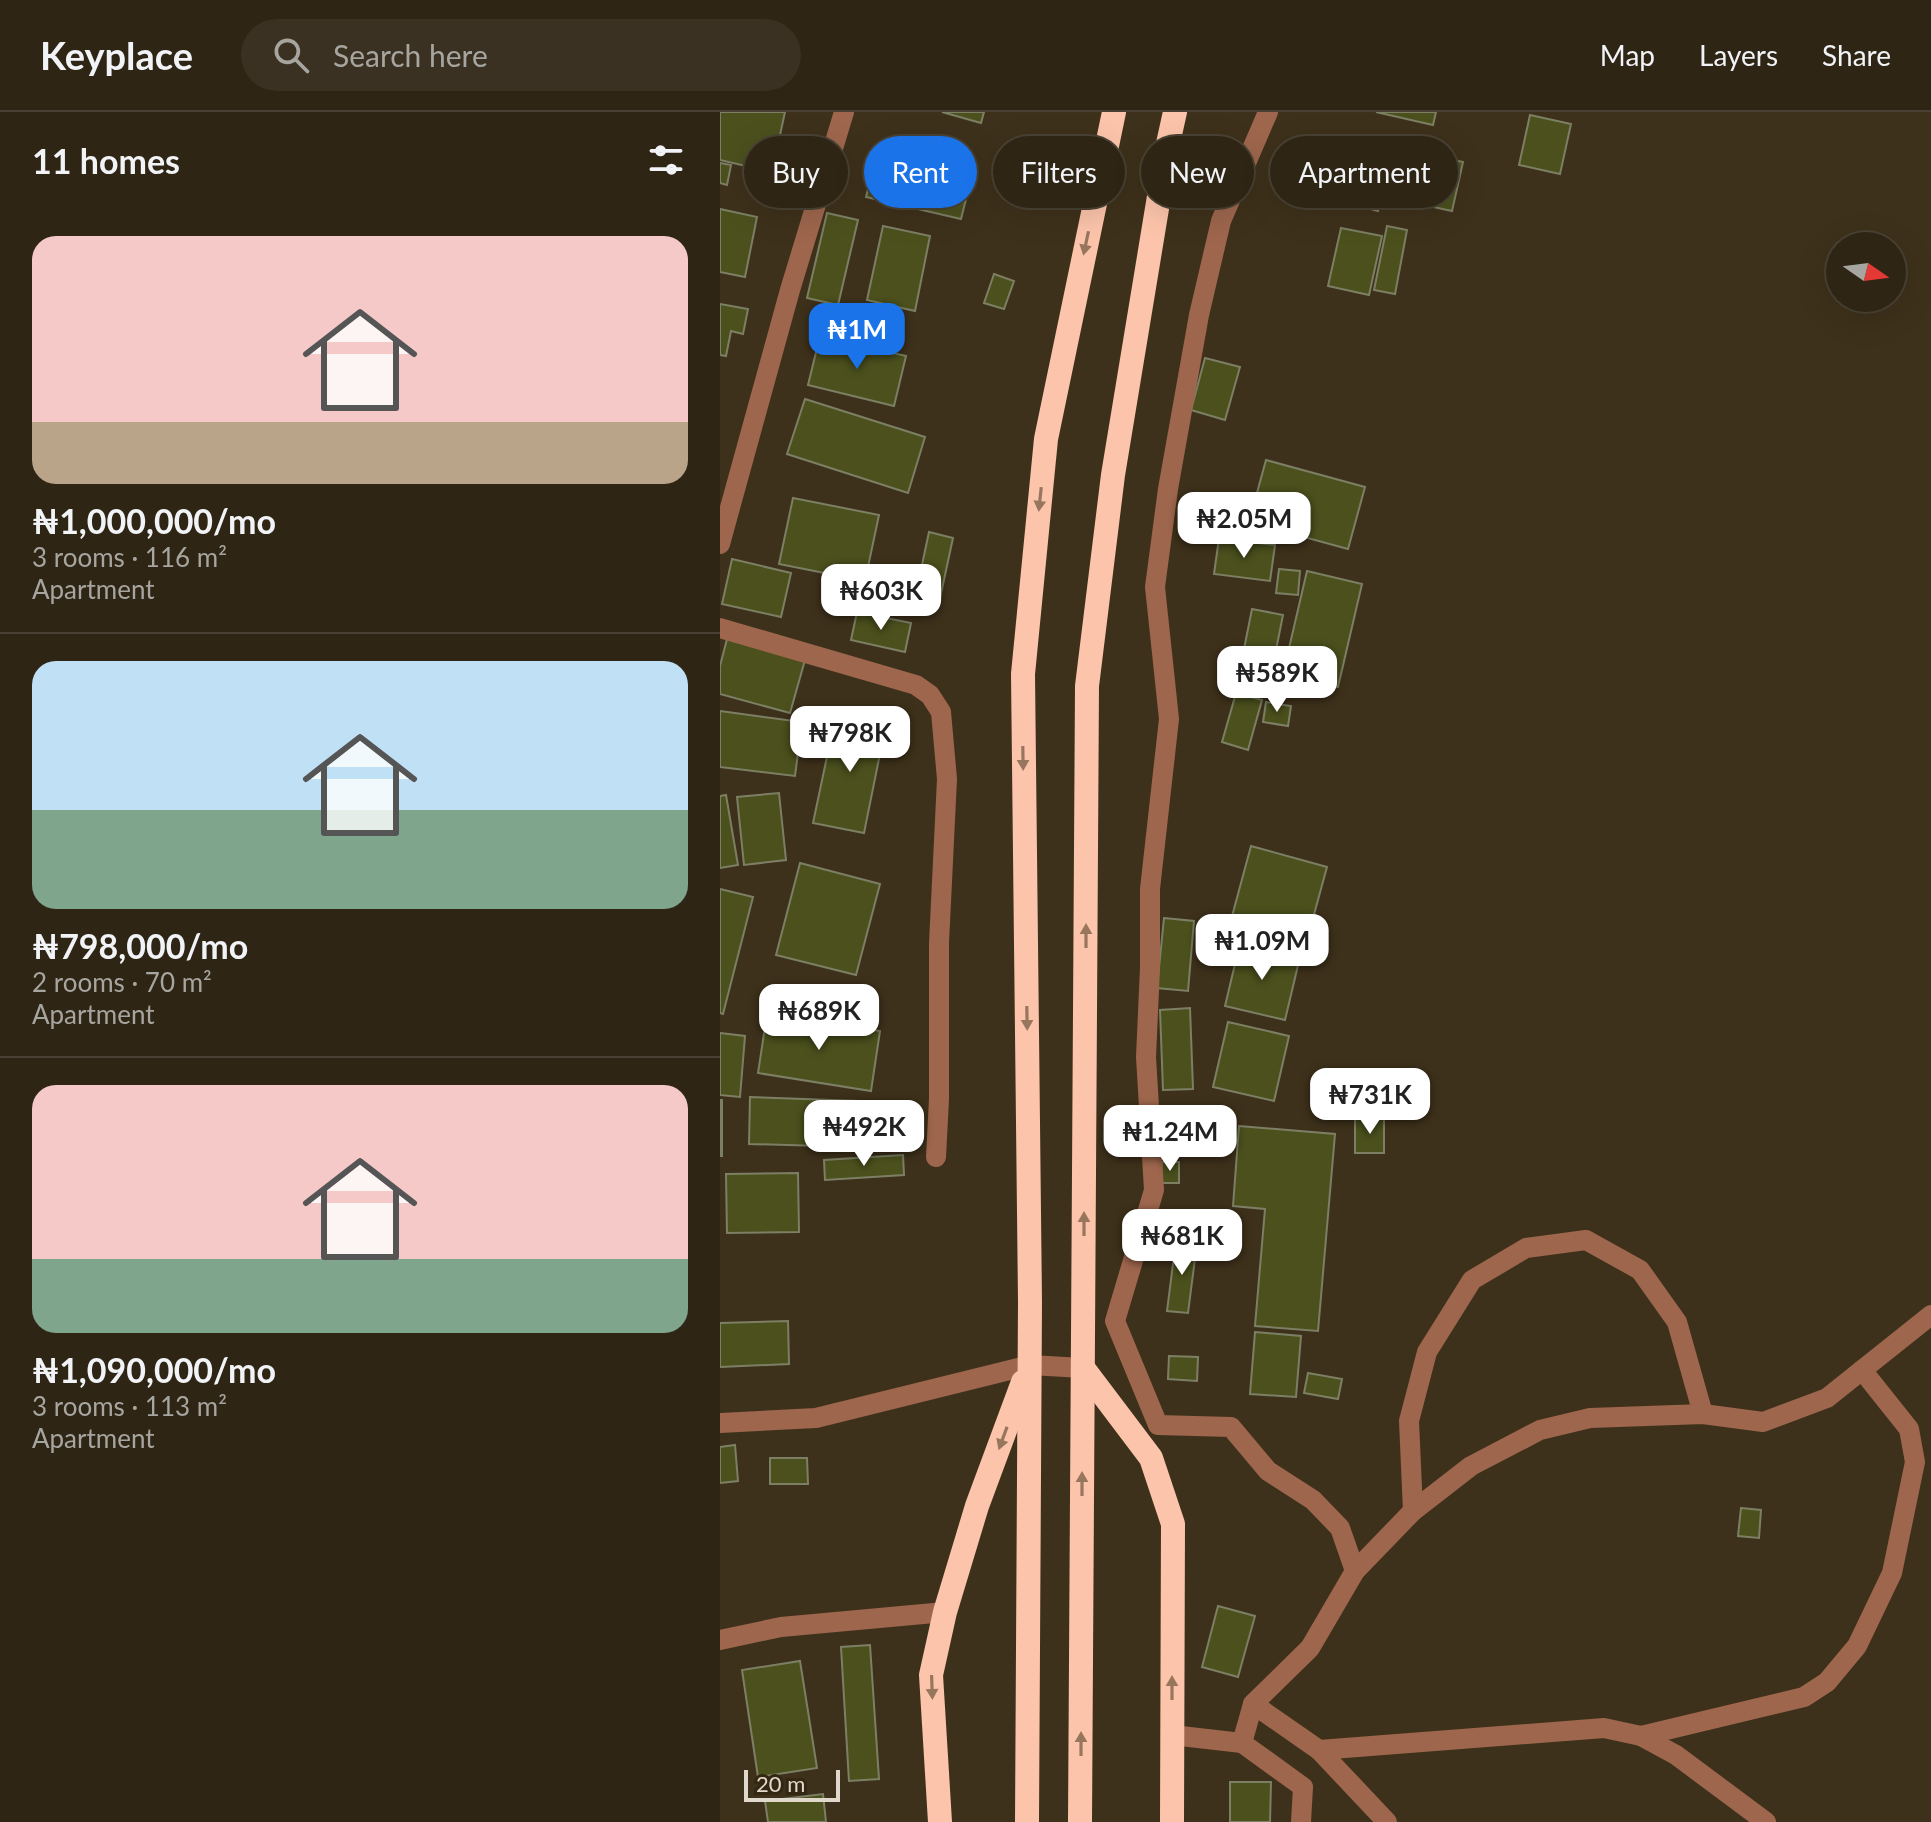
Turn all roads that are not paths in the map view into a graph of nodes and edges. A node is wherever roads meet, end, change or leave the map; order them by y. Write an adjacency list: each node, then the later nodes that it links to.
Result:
1 (844, 112): 5 (street)
2 (1114, 112): 9 (highway, one-way to 9)
3 (1175, 112): 10 (highway, one-way to 3)
4 (1268, 112): 15 (street)
5 (720, 544)
6 (720, 628): 7 (street)
7 (936, 1157)
8 (1931, 1315): 11 (street)
9 (1030, 1365): 10 (street); 13 (street); 16 (highway, one-way to 16); 24 (highway)
10 (1083, 1368): 19 (highway, one-way to 10); 25 (highway, one-way to 10)
11 (1862, 1370): 12 (street); 20 (street)
12 (1703, 1414): 14 (street); 14 (street)
13 (720, 1423)
14 (1413, 1511): 15 (street)
15 (1355, 1571): 18 (street)
16 (945, 1612): 17 (street); 23 (highway, one-way to 23)
17 (720, 1640)
18 (1253, 1704): 21 (street); 22 (street)
19 (1172, 1735): 21 (street); 26 (highway)
20 (1641, 1736): 22 (street); 29 (street)
21 (1242, 1743): 27 (street)
22 (1319, 1750): 28 (street)
23 (940, 1822)
24 (1027, 1822)
25 (1080, 1822)
26 (1172, 1822)
27 (1301, 1822)
28 (1387, 1822)
29 (1766, 1822)

